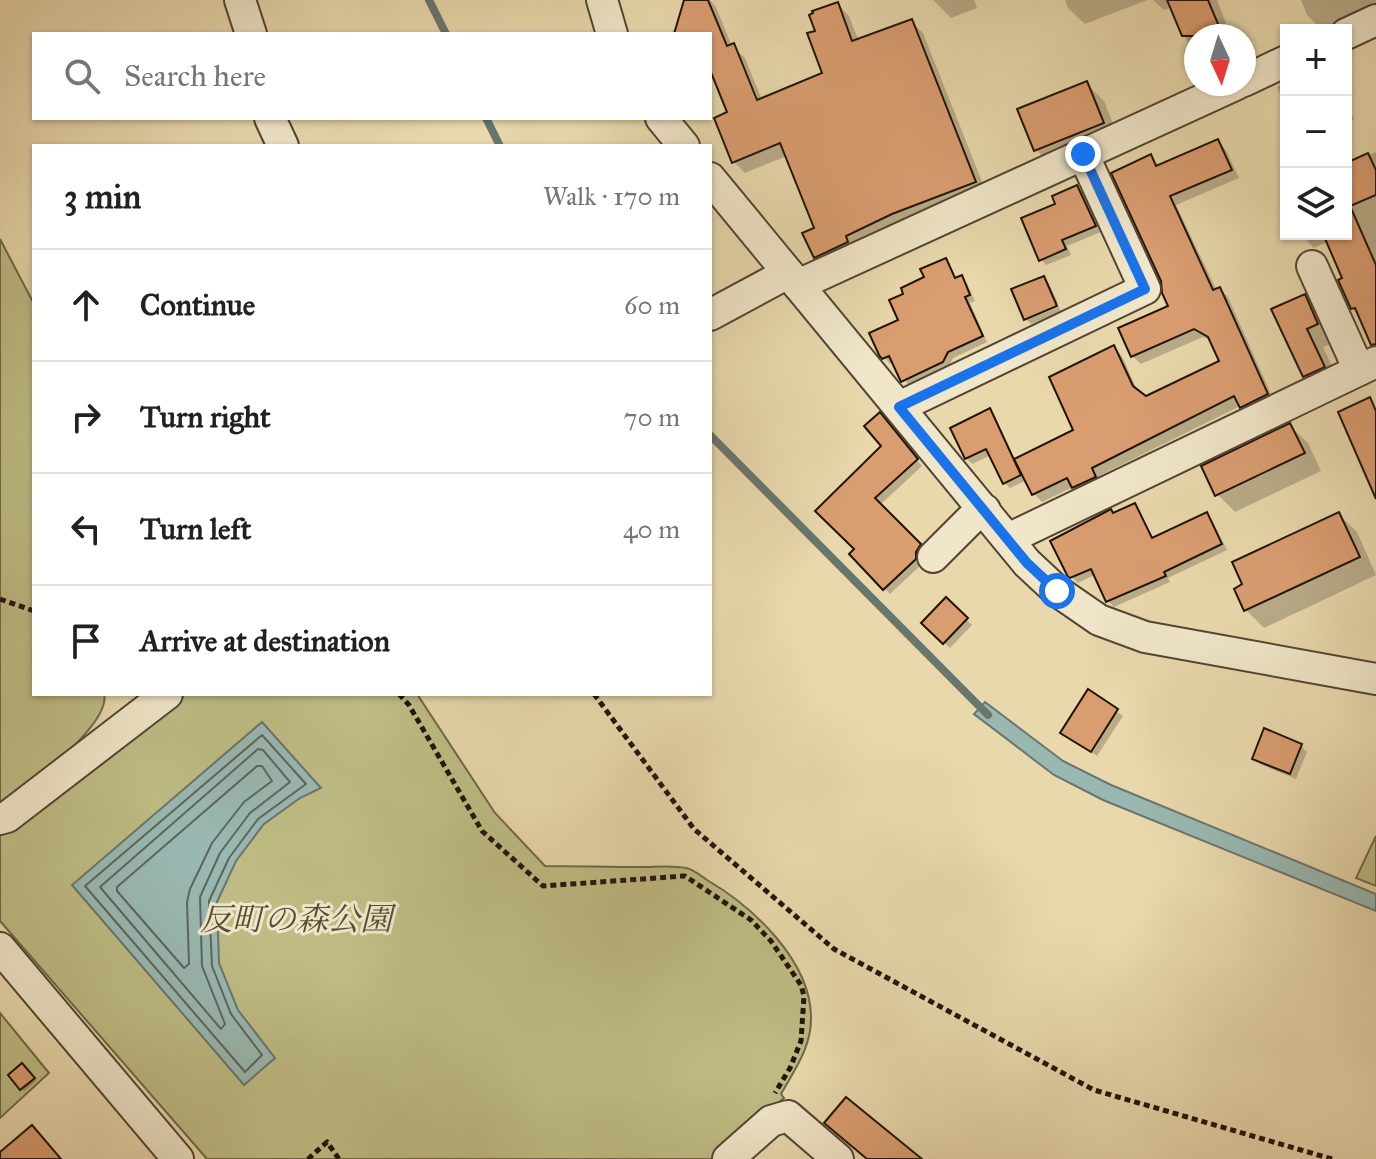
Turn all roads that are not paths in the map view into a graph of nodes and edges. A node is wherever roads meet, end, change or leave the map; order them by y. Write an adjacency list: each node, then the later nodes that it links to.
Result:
1 (240, 0): 5 (street)
2 (602, 0): 6 (street)
3 (1376, 20): 4 (street)
4 (1352, 31)
5 (250, 32)
6 (611, 32)
7 (1280, 64): 8 (street)
8 (1256, 75)
9 (1211, 96): 14 (street)
10 (271, 120): 12 (street)
11 (663, 120): 13 (street)
12 (282, 144)
13 (682, 144)
14 (1083, 154): 17 (street); 20 (street)
15 (712, 180): 17 (street)
16 (1312, 266): 19 (street)
17 (793, 279): 18 (street); 20 (street)
18 (712, 314)
19 (1368, 366): 22 (street)
20 (899, 407): 21 (street)
21 (985, 510): 22 (street); 23 (street)
22 (1008, 539): 24 (street)
23 (933, 557)
24 (1376, 679)
25 (164, 696): 26 (street)
26 (0, 819)
27 (0, 948): 28 (street)
28 (178, 1159)
29 (728, 1159): 30 (street)
30 (838, 1159)

